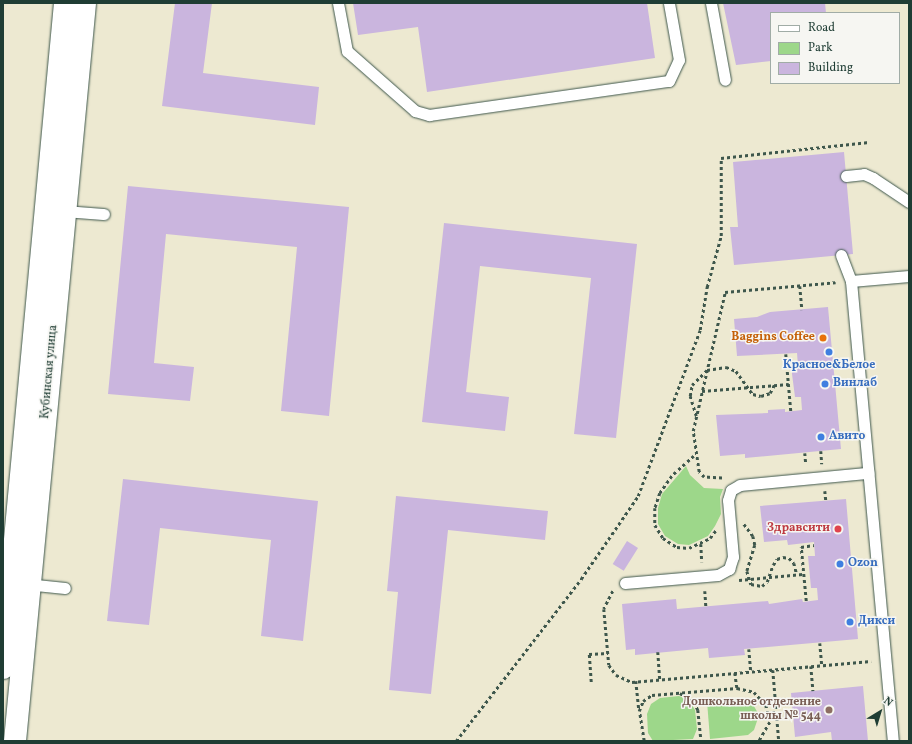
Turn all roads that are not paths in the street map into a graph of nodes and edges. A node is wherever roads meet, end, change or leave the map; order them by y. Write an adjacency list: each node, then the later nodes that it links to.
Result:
1 (66, 3): 9 (main road, Кубинская улица)
2 (85, 3): 9 (main road, Кубинская улица)
3 (338, 3): 4 (lane)
4 (669, 3)
5 (711, 3): 6 (lane)
6 (725, 80)
7 (846, 176): 8 (lane)
8 (909, 202)
9 (56, 211): 10 (lane); 15 (main road, Кубинская улица)
10 (104, 214)
11 (841, 255): 13 (lane)
12 (909, 276): 13 (lane)
13 (851, 281): 14 (lane)
14 (868, 473): 16 (lane); 21 (lane)
15 (21, 583): 17 (lane); 18 (main road, Кубинская улица)
16 (626, 583)
17 (65, 588)
18 (11, 643): 19 (main road, Кубинская улица); 20 (main road, Кубинская улица)
19 (3, 668)
20 (15, 741)
21 (893, 741)

